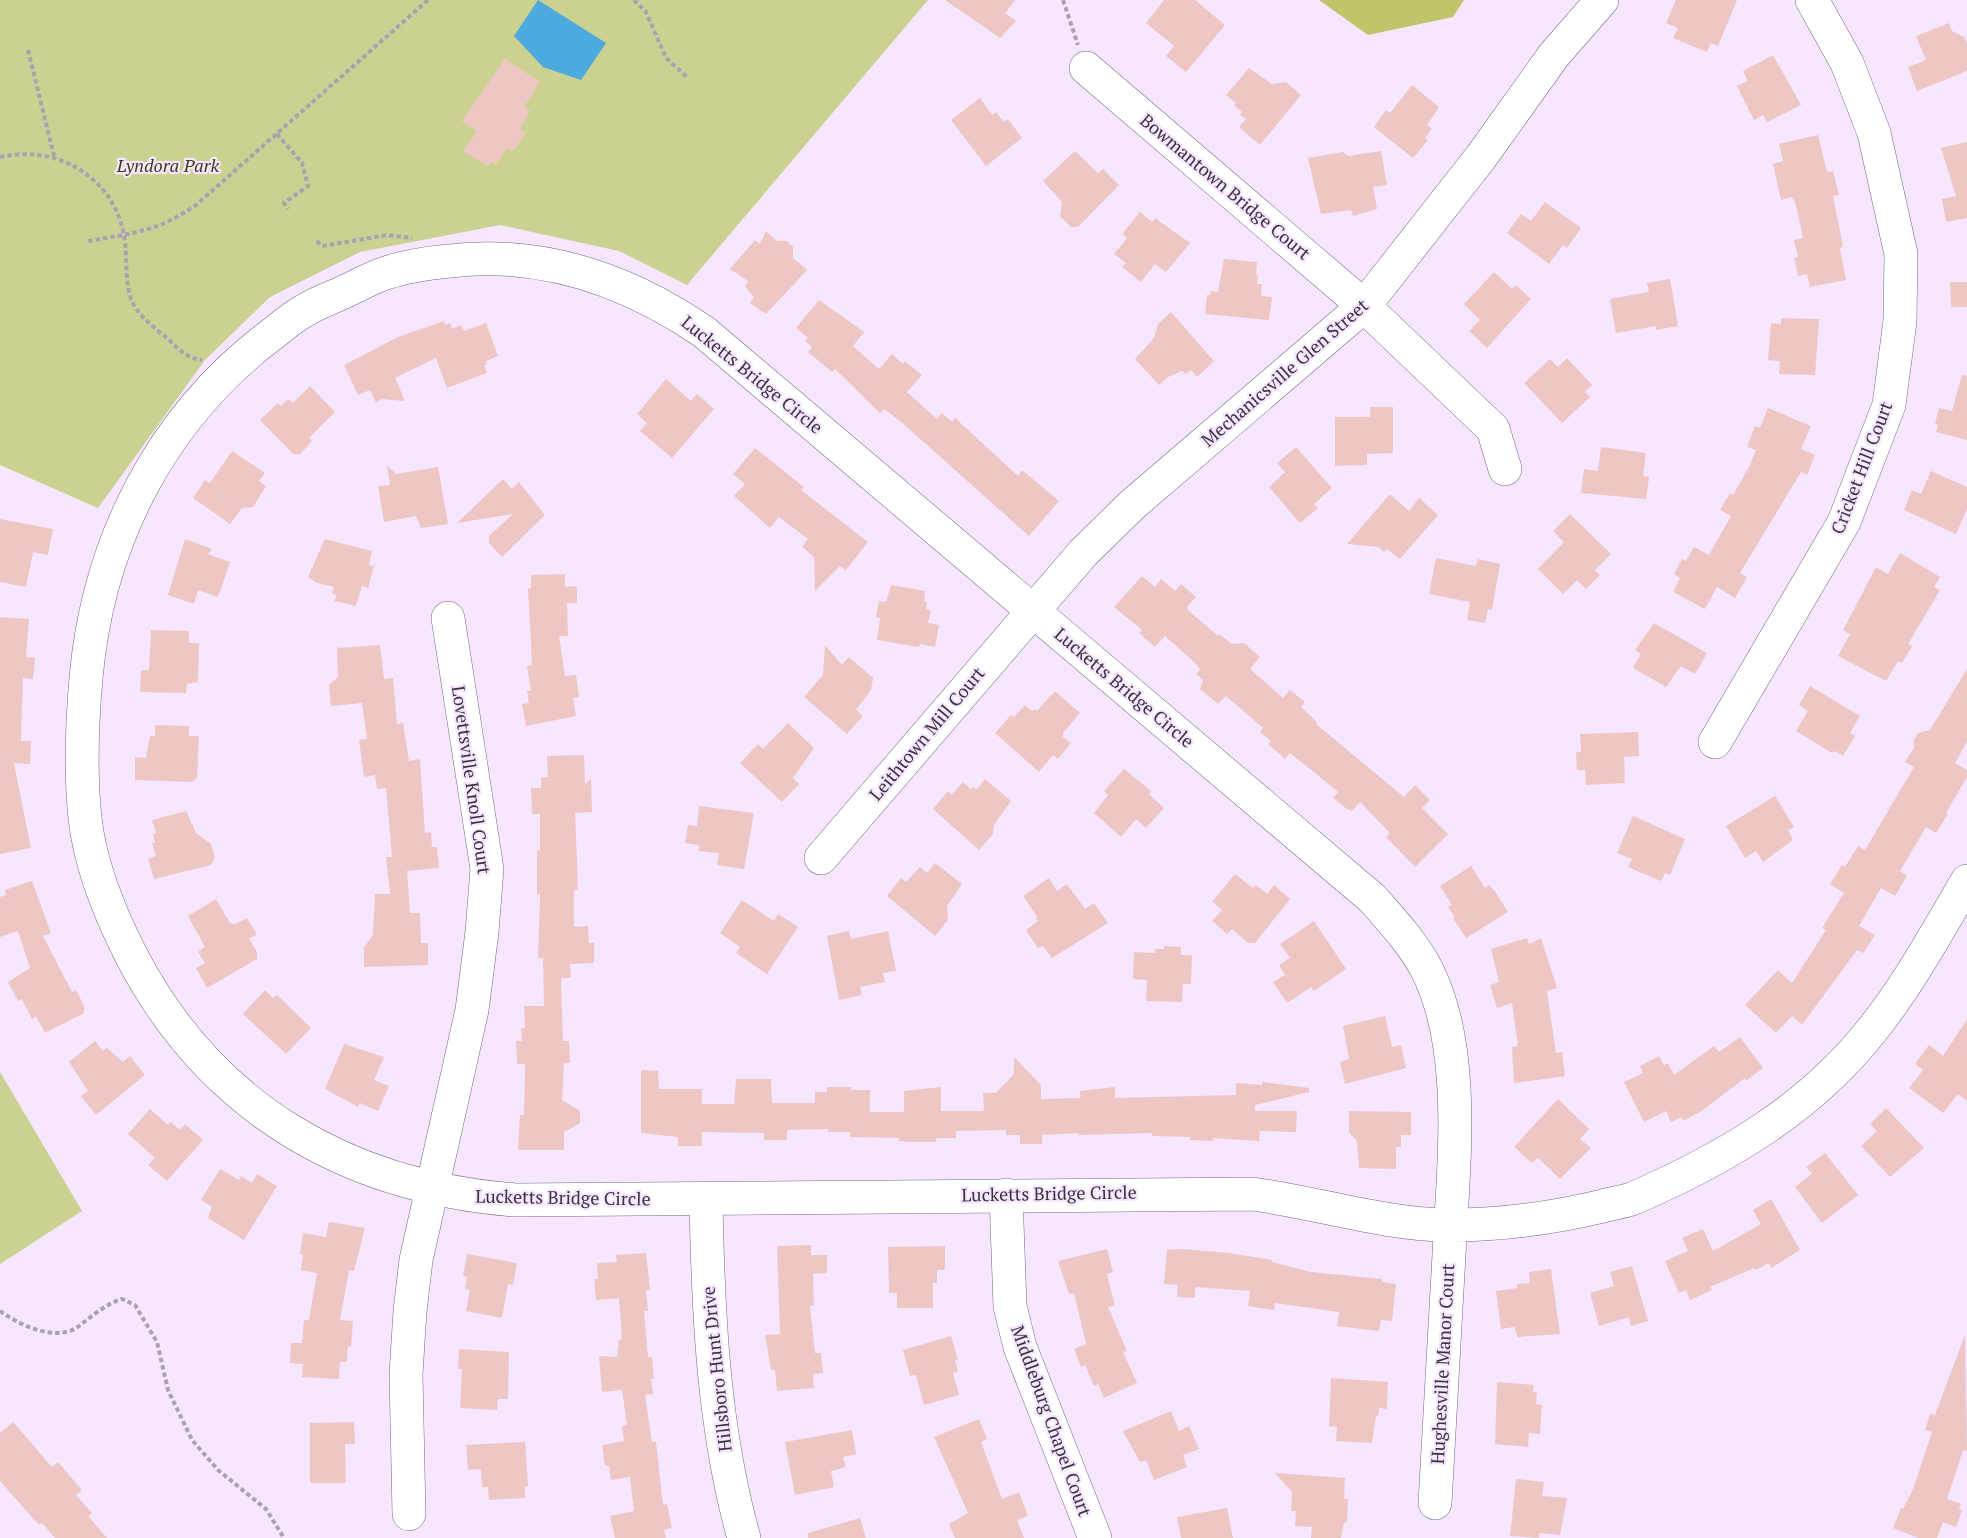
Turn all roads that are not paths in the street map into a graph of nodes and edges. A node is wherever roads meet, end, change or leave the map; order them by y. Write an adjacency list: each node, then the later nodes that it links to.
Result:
1 (1602, 0): 4 (street, Mechanicsville Glen Street)
2 (1812, 0): 8 (street, Cricket Hill Court)
3 (1086, 68): 4 (street, Bowmantown Bridge Court)
4 (1364, 306): 5 (street, Bowmantown Bridge Court); 6 (street, Mechanicsville Glen Street)
5 (1505, 469)
6 (1032, 611): 9 (street, Leithtown Mill Court); 11 (street, Lucketts Bridge Circle); 14 (street, Lucketts Bridge Circle)
7 (448, 618): 11 (street, Lovettsville Knoll Court)
8 (1715, 742)
9 (822, 858)
10 (1967, 881): 14 (street, Lucketts Bridge Circle)
11 (432, 1190): 13 (street, Lucketts Bridge Circle); 16 (street, Lovettsville Knoll Court)
12 (1006, 1195): 13 (street, Lucketts Bridge Circle); 14 (street, Lucketts Bridge Circle); 18 (street, Middleburg Chapel Court)
13 (706, 1199): 17 (street, Hillsboro Hunt Drive)
14 (1450, 1225): 15 (street, Hughesville Manor Court)
15 (1435, 1503)
16 (410, 1514)
17 (744, 1538)
18 (1095, 1538)

